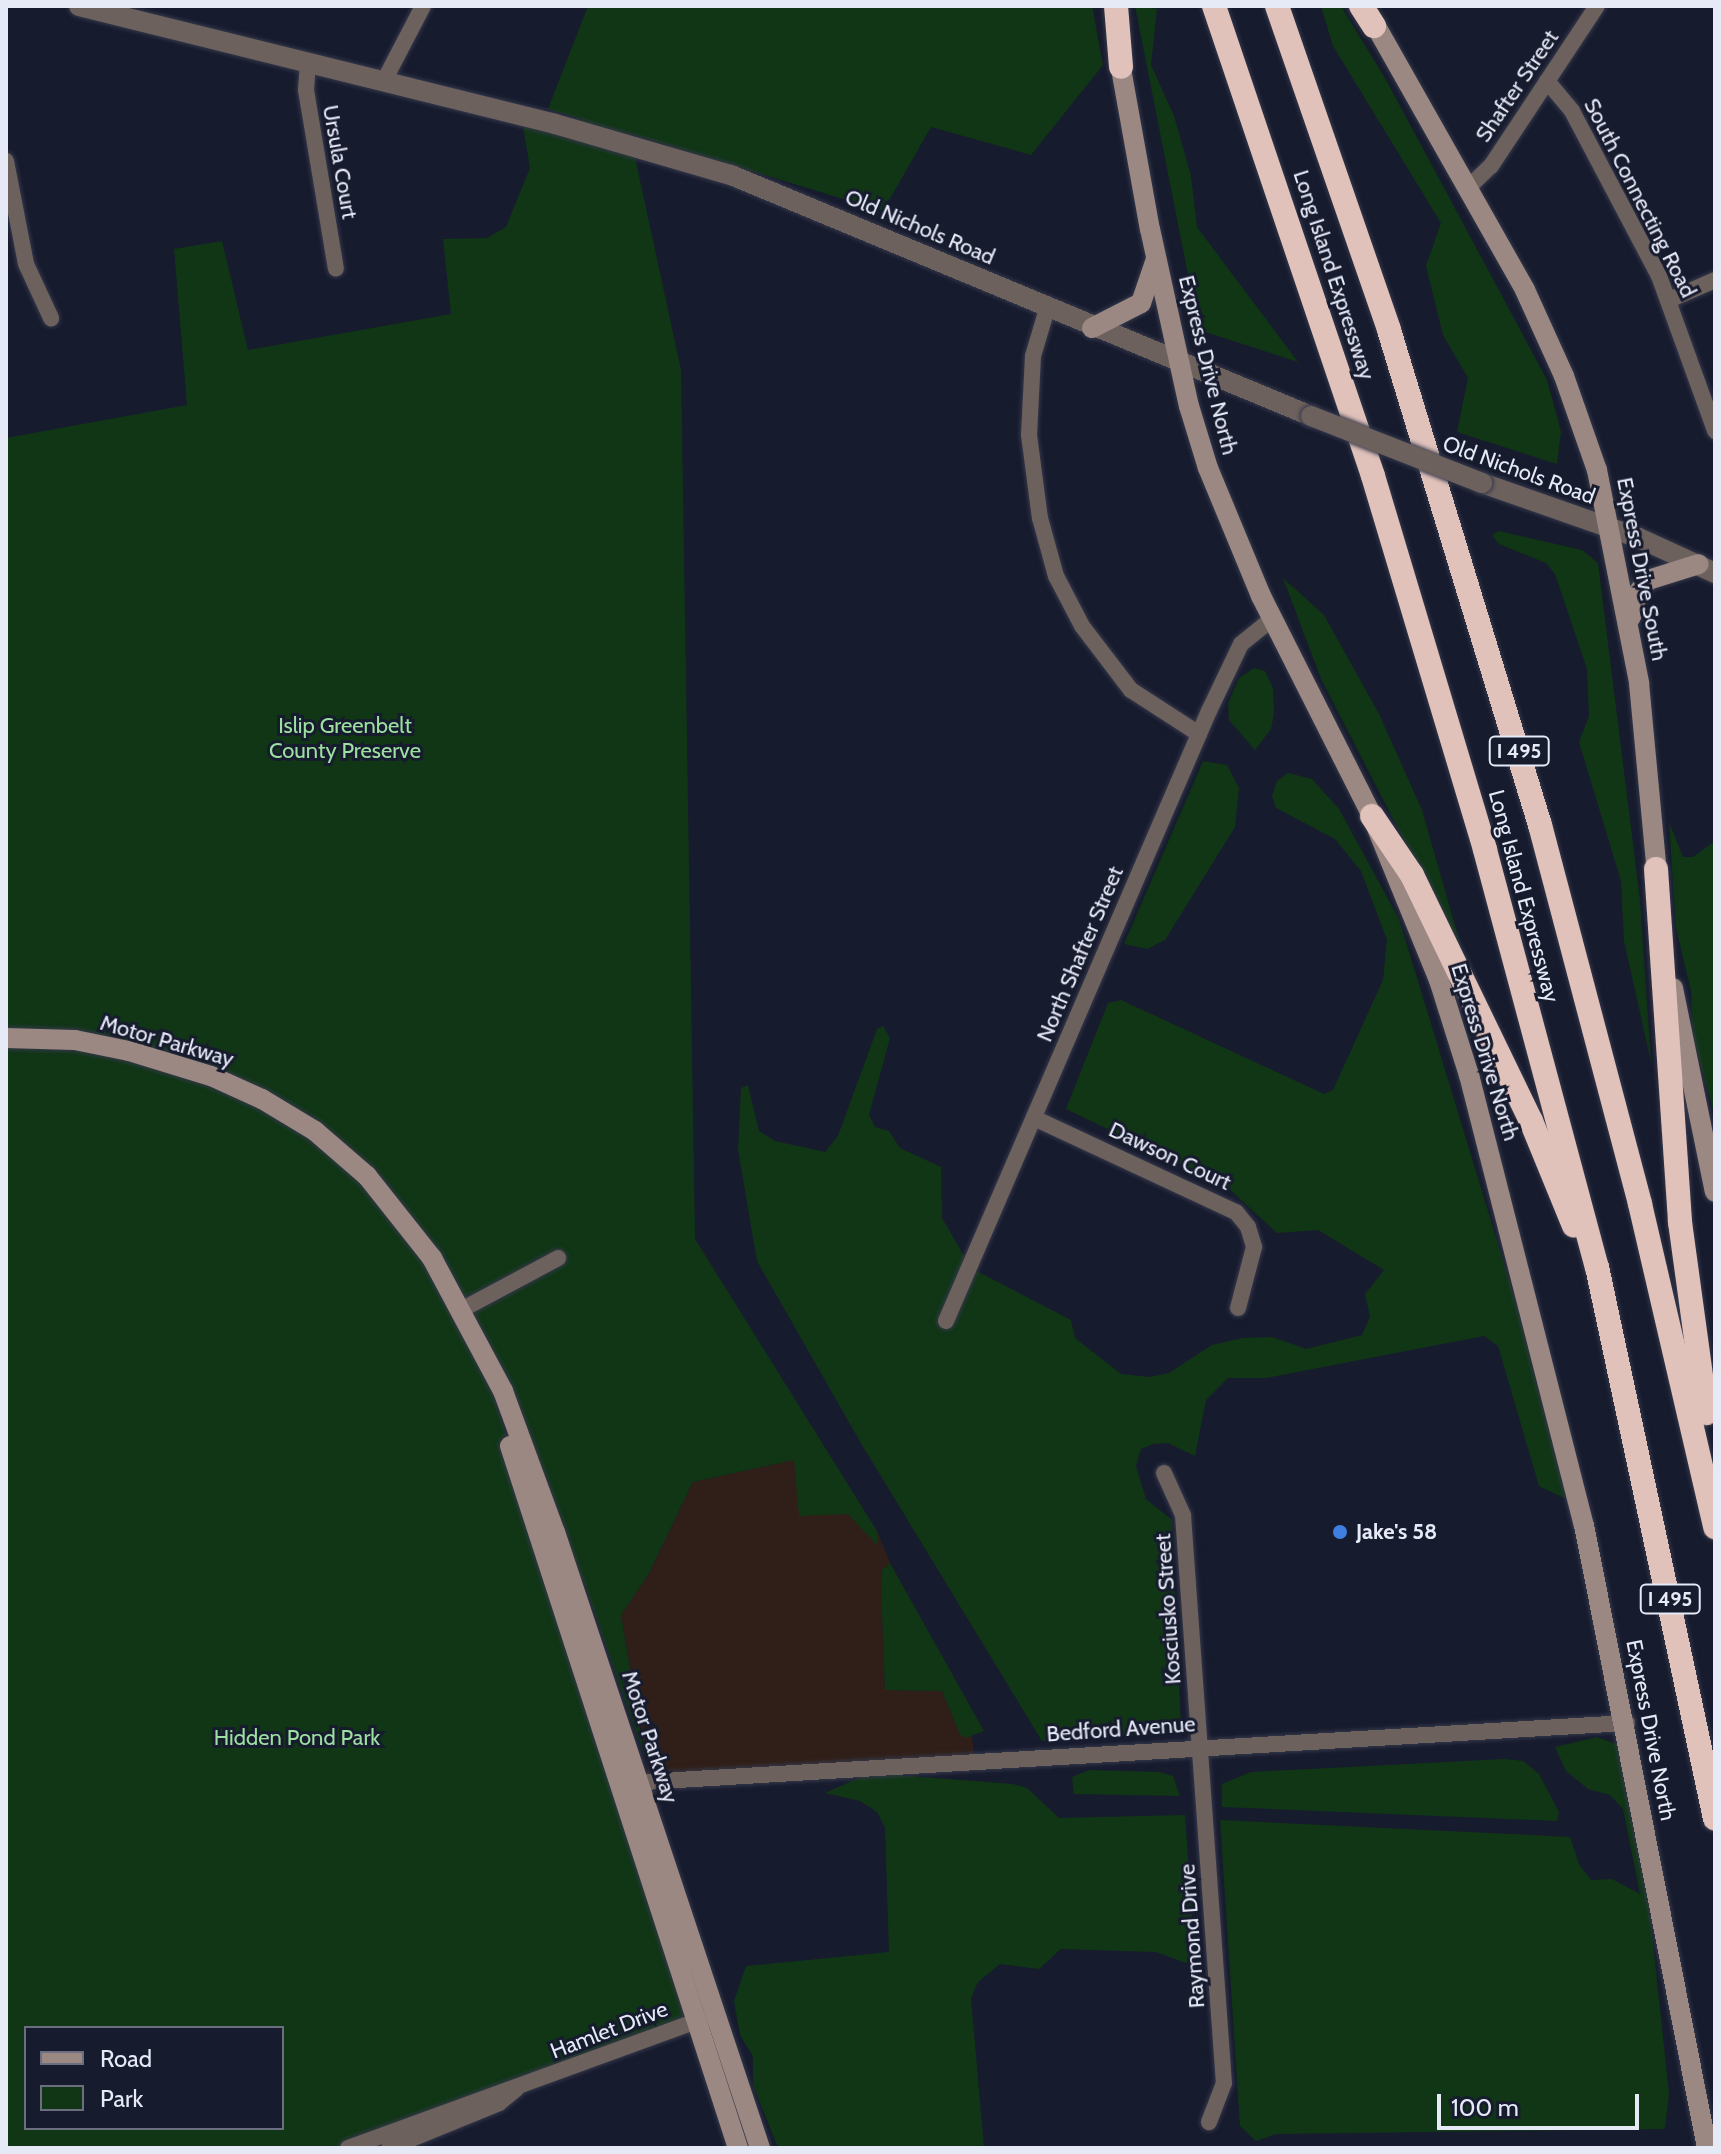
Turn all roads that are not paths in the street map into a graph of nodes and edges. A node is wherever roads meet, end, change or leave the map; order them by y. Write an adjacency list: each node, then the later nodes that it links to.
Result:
1 (79, 6): 9 (street, Old Nichols Road)
2 (423, 6): 11 (street)
3 (1109, 6): 10 (main road, Express Drive North)
4 (1116, 6): 10 (highway)
5 (1214, 6): 35 (highway, Long Island Expressway / I 495)
6 (1277, 6): 40 (highway, Long Island Expressway / I 495)
7 (1597, 6): 12 (street, Shafter Street)
8 (1367, 13): 14 (main road, Express Drive South)
9 (308, 62): 11 (street, Old Nichols Road); 16 (street, Ursula Court)
10 (1121, 67): 15 (main road, Express Drive North)
11 (384, 81): 19 (street, Old Nichols Road)
12 (1547, 81): 14 (street, Shafter Street); 18 (street, South Connecting Road)
13 (6, 161): 20 (street)
14 (1470, 186): 24 (main road, Express Drive South)
15 (1156, 259): 21 (main road); 22 (main road, Express Drive North)
16 (336, 269)
17 (1715, 280): 18 (street)
18 (1669, 300): 23 (street, South Connecting Road)
19 (1047, 309): 21 (street, Old Nichols Road); 28 (street)
20 (51, 318)
21 (1092, 328): 22 (street, Old Nichols Road)
22 (1179, 363): 24 (street, Old Nichols Road, bridge); 26 (main road, Express Drive North)
23 (1715, 431)
24 (1612, 529): 25 (street, Old Nichols Road); 27 (main road, Express Drive South)
25 (1710, 567): 27 (main road)
26 (1272, 619): 28 (street, North Shafter Street); 29 (main road, Express Drive North)
27 (1630, 621): 30 (main road, Express Drive South)
28 (1199, 734): 32 (street, North Shafter Street)
29 (1372, 816): 35 (highway); 41 (main road, Express Drive North)
30 (1656, 869): 33 (main road, Express Drive South); 40 (highway)
31 (6, 1038): 37 (main road, Motor Parkway)
32 (1034, 1118): 36 (street, Dawson Court); 38 (street, North Shafter Street)
33 (1715, 1192)
34 (558, 1258): 37 (street)
35 (1597, 1267): 44 (highway, Long Island Expressway / I 495)
36 (1238, 1308)
37 (463, 1309): 43 (main road, Motor Parkway)
38 (946, 1321)
39 (1164, 1473): 42 (street, Kosciusko Street)
40 (1713, 1518)
41 (1627, 1723): 42 (street, Bedford Avenue); 53 (main road, Express Drive North)
42 (1200, 1745): 43 (street, Bedford Avenue); 48 (street, Raymond Drive)
43 (629, 1783): 45 (main road, Motor Parkway); 46 (main road, Motor Parkway)
44 (1715, 1819)
45 (716, 2014): 46 (street, Hamlet Drive); 52 (main road, Motor Parkway)
46 (696, 2021): 47 (street, Hamlet Drive); 51 (main road, Motor Parkway)
47 (518, 2088): 49 (street, Hamlet Drive); 50 (street, Hamlet Drive)
48 (1209, 2122)
49 (348, 2148)
50 (389, 2148)
51 (738, 2148)
52 (760, 2148)
53 (1707, 2148)

